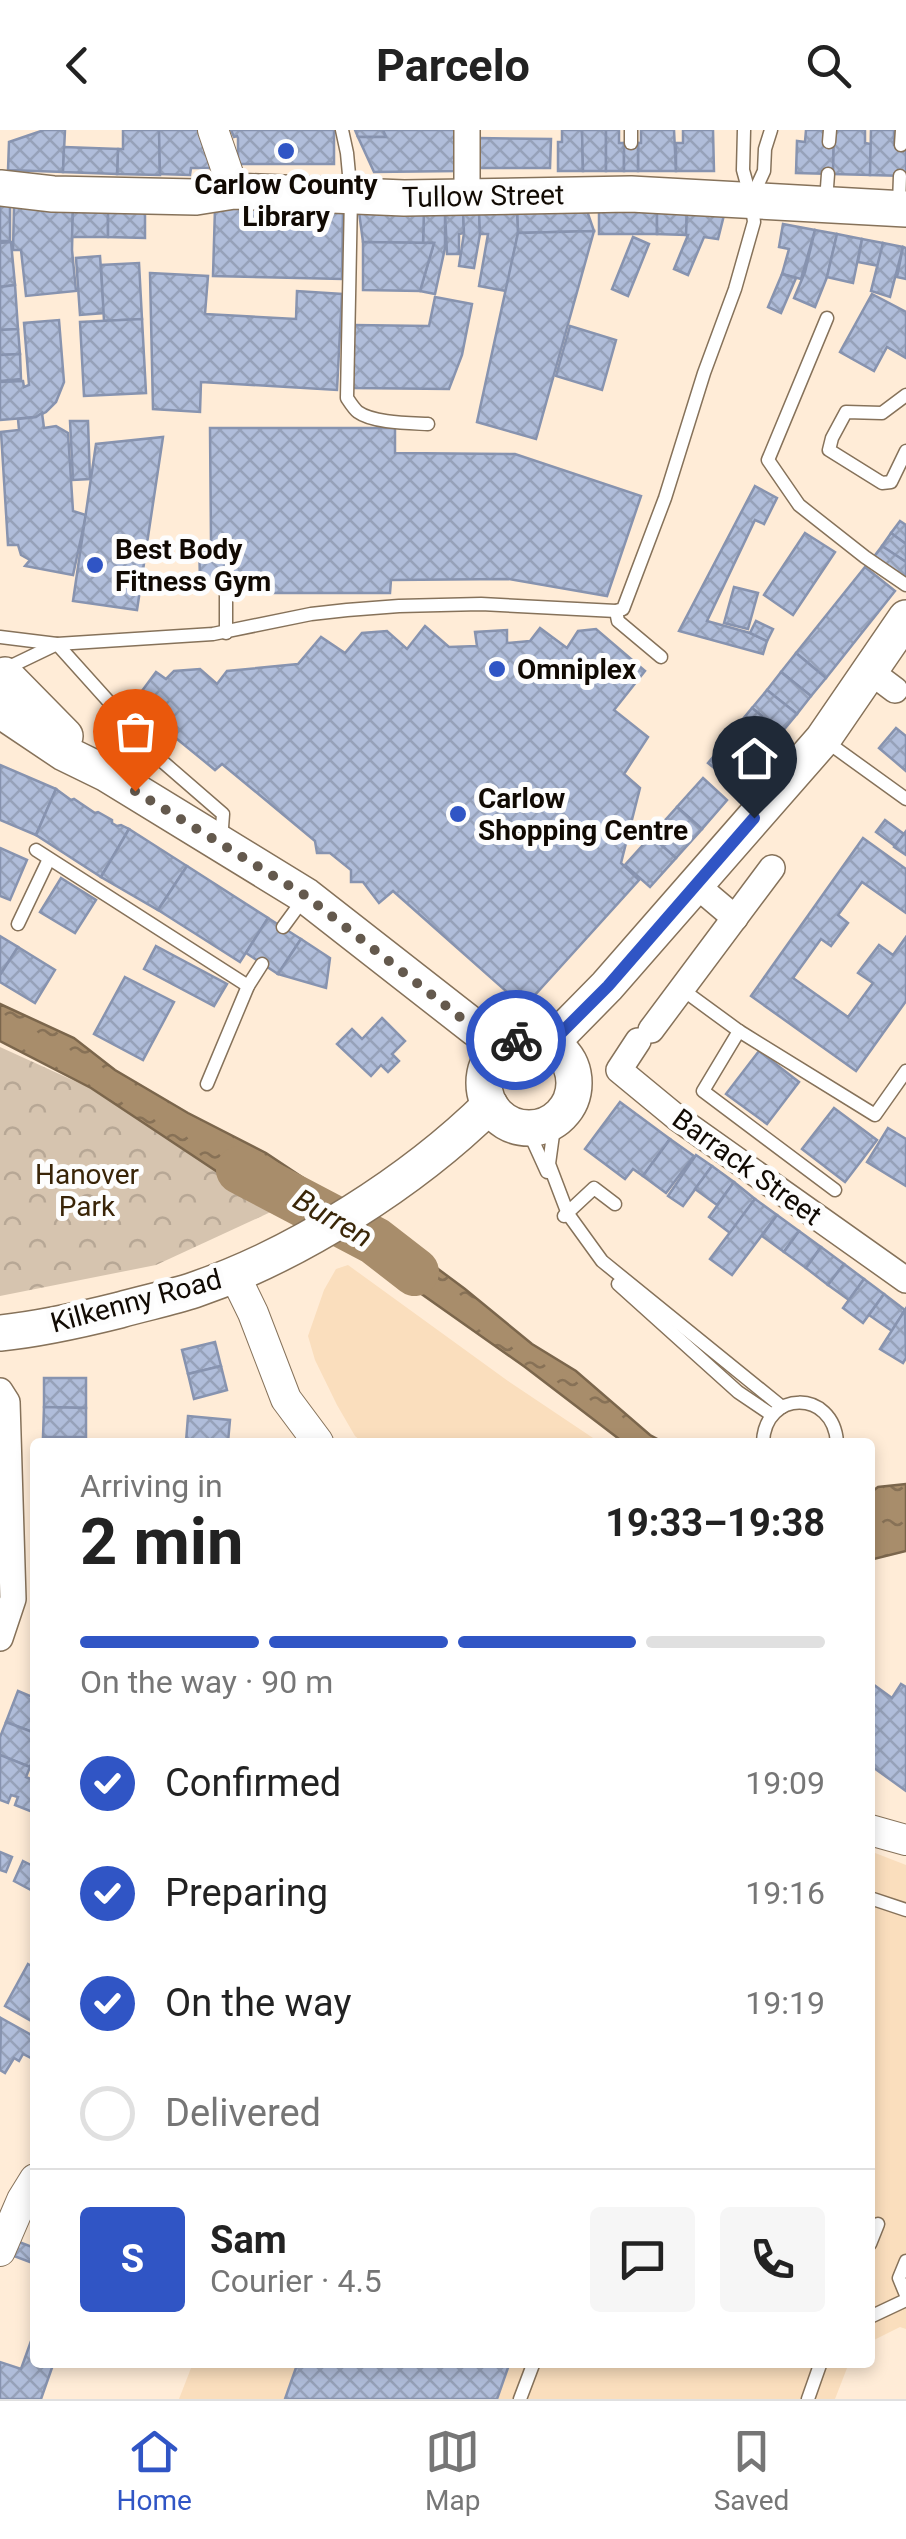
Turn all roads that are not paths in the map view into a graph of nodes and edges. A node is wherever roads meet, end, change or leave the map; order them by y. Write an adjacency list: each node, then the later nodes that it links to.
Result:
1 (214, 130): 7 (street)
2 (342, 130): 8 (lane)
3 (467, 130): 9 (street)
4 (744, 130): 11 (lane)
5 (770, 130): 11 (lane)
6 (0, 188): 7 (main road, Tullow Street)
7 (234, 191): 8 (main road, Tullow Street)
8 (351, 196): 9 (main road, Tullow Street); 14 (lane)
9 (467, 198): 11 (main road, Tullow Street)
10 (902, 198): 11 (main road, Tullow Street)
11 (751, 199): 18 (lane)
12 (827, 318): 17 (lane)
13 (906, 395): 15 (lane)
14 (428, 424)
15 (906, 452)
16 (226, 584): 20 (lane)
17 (906, 585)
18 (616, 611): 20 (lane); 22 (lane)
19 (906, 618): 24 (main road)
20 (226, 633): 21 (lane)
21 (57, 644): 23 (lane); 23 (lane); 29 (lane)
22 (661, 657)
23 (2, 662): 27 (main road)
24 (890, 685): 26 (main road)
25 (0, 710): 27 (main road)
26 (823, 739): 28 (lane); 33 (main road)
27 (107, 774): 29 (main road)
28 (906, 800)
29 (221, 844): 34 (main road)
30 (36, 850): 31 (lane)
31 (49, 859): 36 (lane); 39 (lane)
32 (772, 868): 35 (street)
33 (696, 884): 35 (street); 42 (main road)
34 (306, 896): 37 (lane); 43 (main road)
35 (735, 918): 40 (street)
36 (18, 924)
37 (282, 927)
38 (262, 964): 39 (lane)
39 (248, 986): 45 (lane)
40 (683, 990): 41 (lane); 51 (street, Barrack Street)
41 (739, 1031): 44 (lane); 47 (lane)
42 (564, 1040): 43 (main road); 46 (main road)
43 (488, 1046): 46 (main road)
44 (906, 1071)
45 (207, 1084)
46 (509, 1120): 49 (lane); 49 (lane); 50 (main road, Kilkenny Road)
47 (835, 1190)
48 (615, 1204): 49 (lane)
49 (566, 1216): 54 (lane)
50 (234, 1274): 52 (main road, Kilkenny Road); 55 (street)
51 (906, 1280)
52 (0, 1333)
53 (0, 1391): 58 (street)
54 (777, 1411): 56 (lane); 57 (lane)
55 (315, 1438)
56 (764, 1438)
57 (836, 1438)
58 (16, 1600): 59 (street)
59 (0, 1638)
60 (875, 1831): 61 (street)
61 (906, 1840)
62 (875, 1900): 63 (lane)
63 (906, 1910)
64 (30, 2187): 67 (street)
65 (878, 2224): 66 (lane)
66 (875, 2232)
67 (0, 2251)
68 (906, 2261): 69 (lane)
69 (906, 2297): 70 (lane)
70 (875, 2314)
71 (532, 2368): 73 (lane)
72 (819, 2368): 74 (lane)
73 (520, 2399)
74 (808, 2399)

